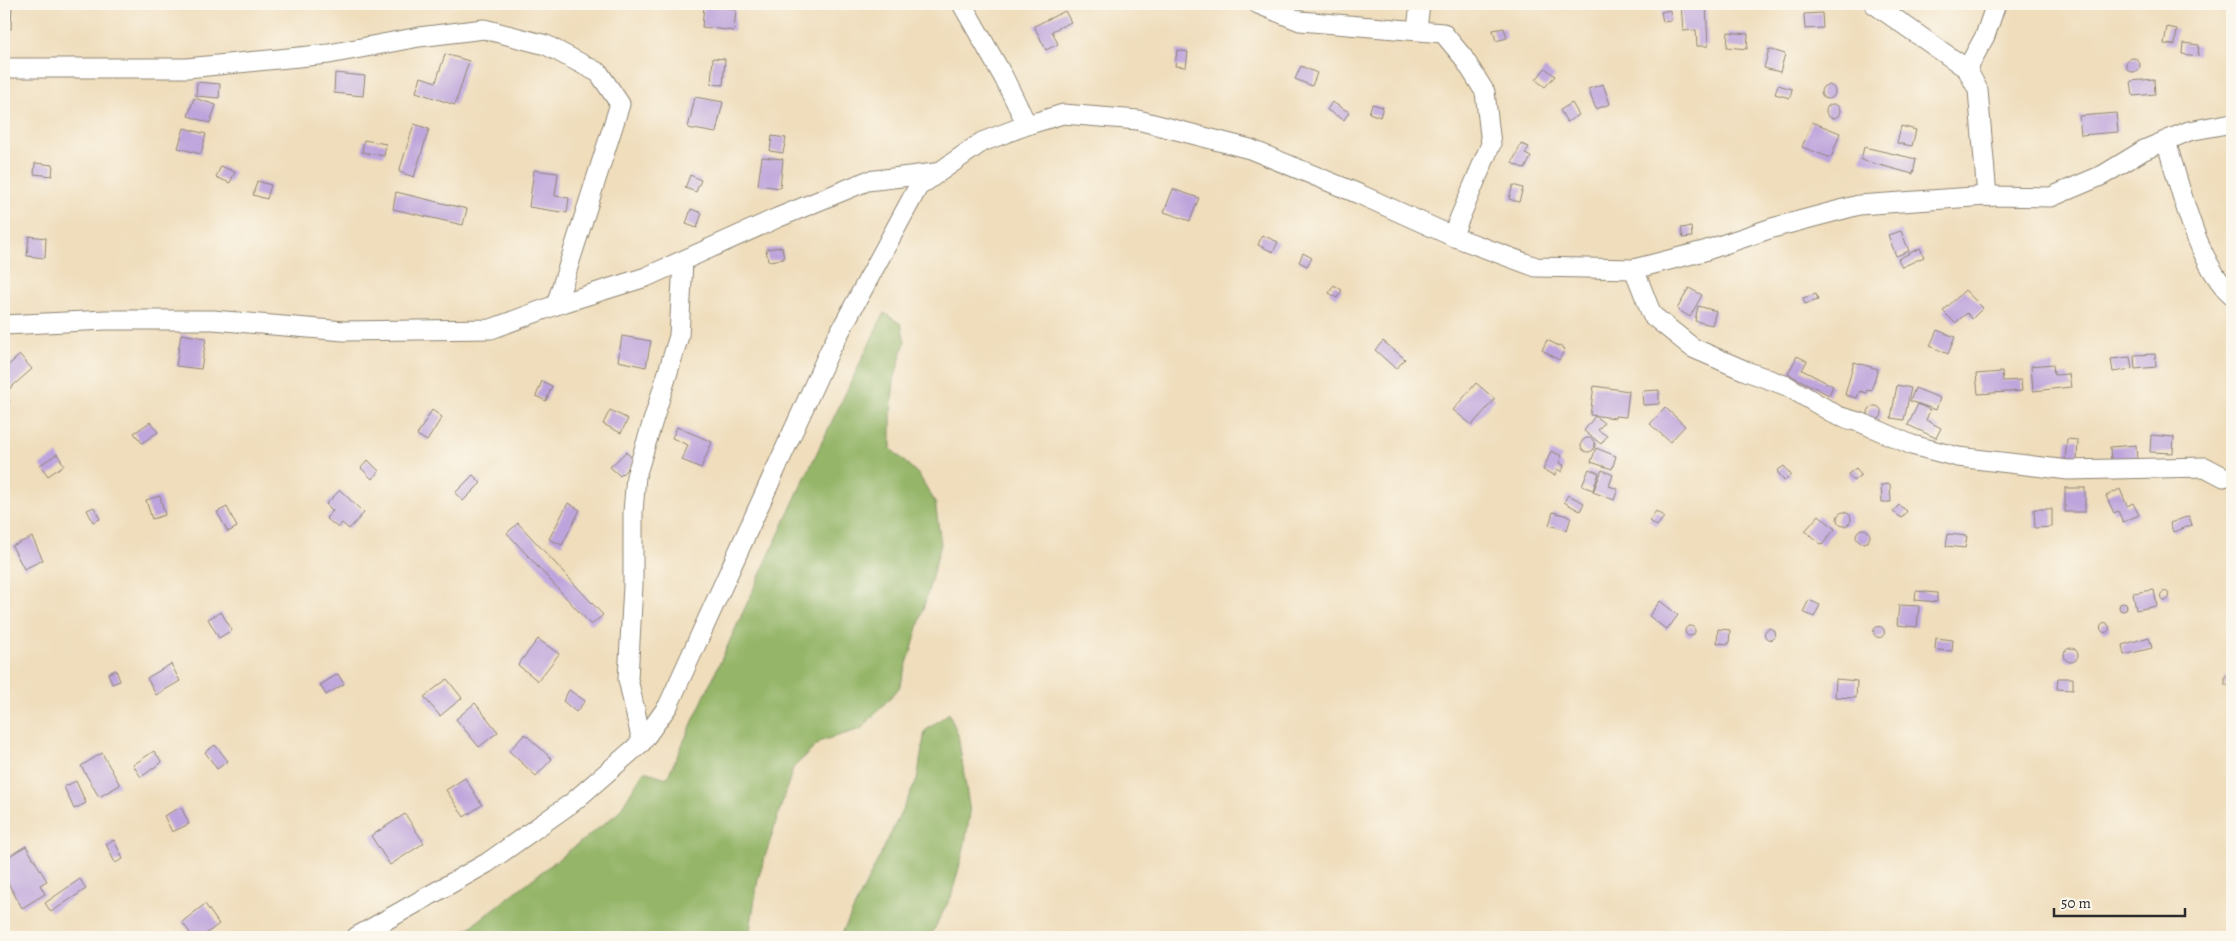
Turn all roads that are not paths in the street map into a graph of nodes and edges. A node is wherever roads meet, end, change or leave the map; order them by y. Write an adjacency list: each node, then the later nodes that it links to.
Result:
1 (962, 4): 10 (street)
2 (1258, 4): 6 (street)
3 (1420, 4): 6 (street)
4 (1874, 4): 8 (street)
5 (1996, 4): 8 (street)
6 (1416, 29): 14 (street)
7 (4, 68): 18 (street)
8 (1967, 69): 13 (street)
9 (2232, 123): 11 (street)
10 (1027, 125): 12 (street); 14 (street)
11 (2166, 141): 13 (street); 17 (street)
12 (935, 173): 15 (street); 21 (street)
13 (1987, 196): 16 (street)
14 (1452, 236): 16 (street)
15 (683, 261): 18 (street); 21 (street)
16 (1634, 270): 20 (street)
17 (2232, 295)
18 (556, 305): 19 (street)
19 (4, 325)
20 (2224, 477)
21 (642, 742): 22 (street)
22 (356, 937)

